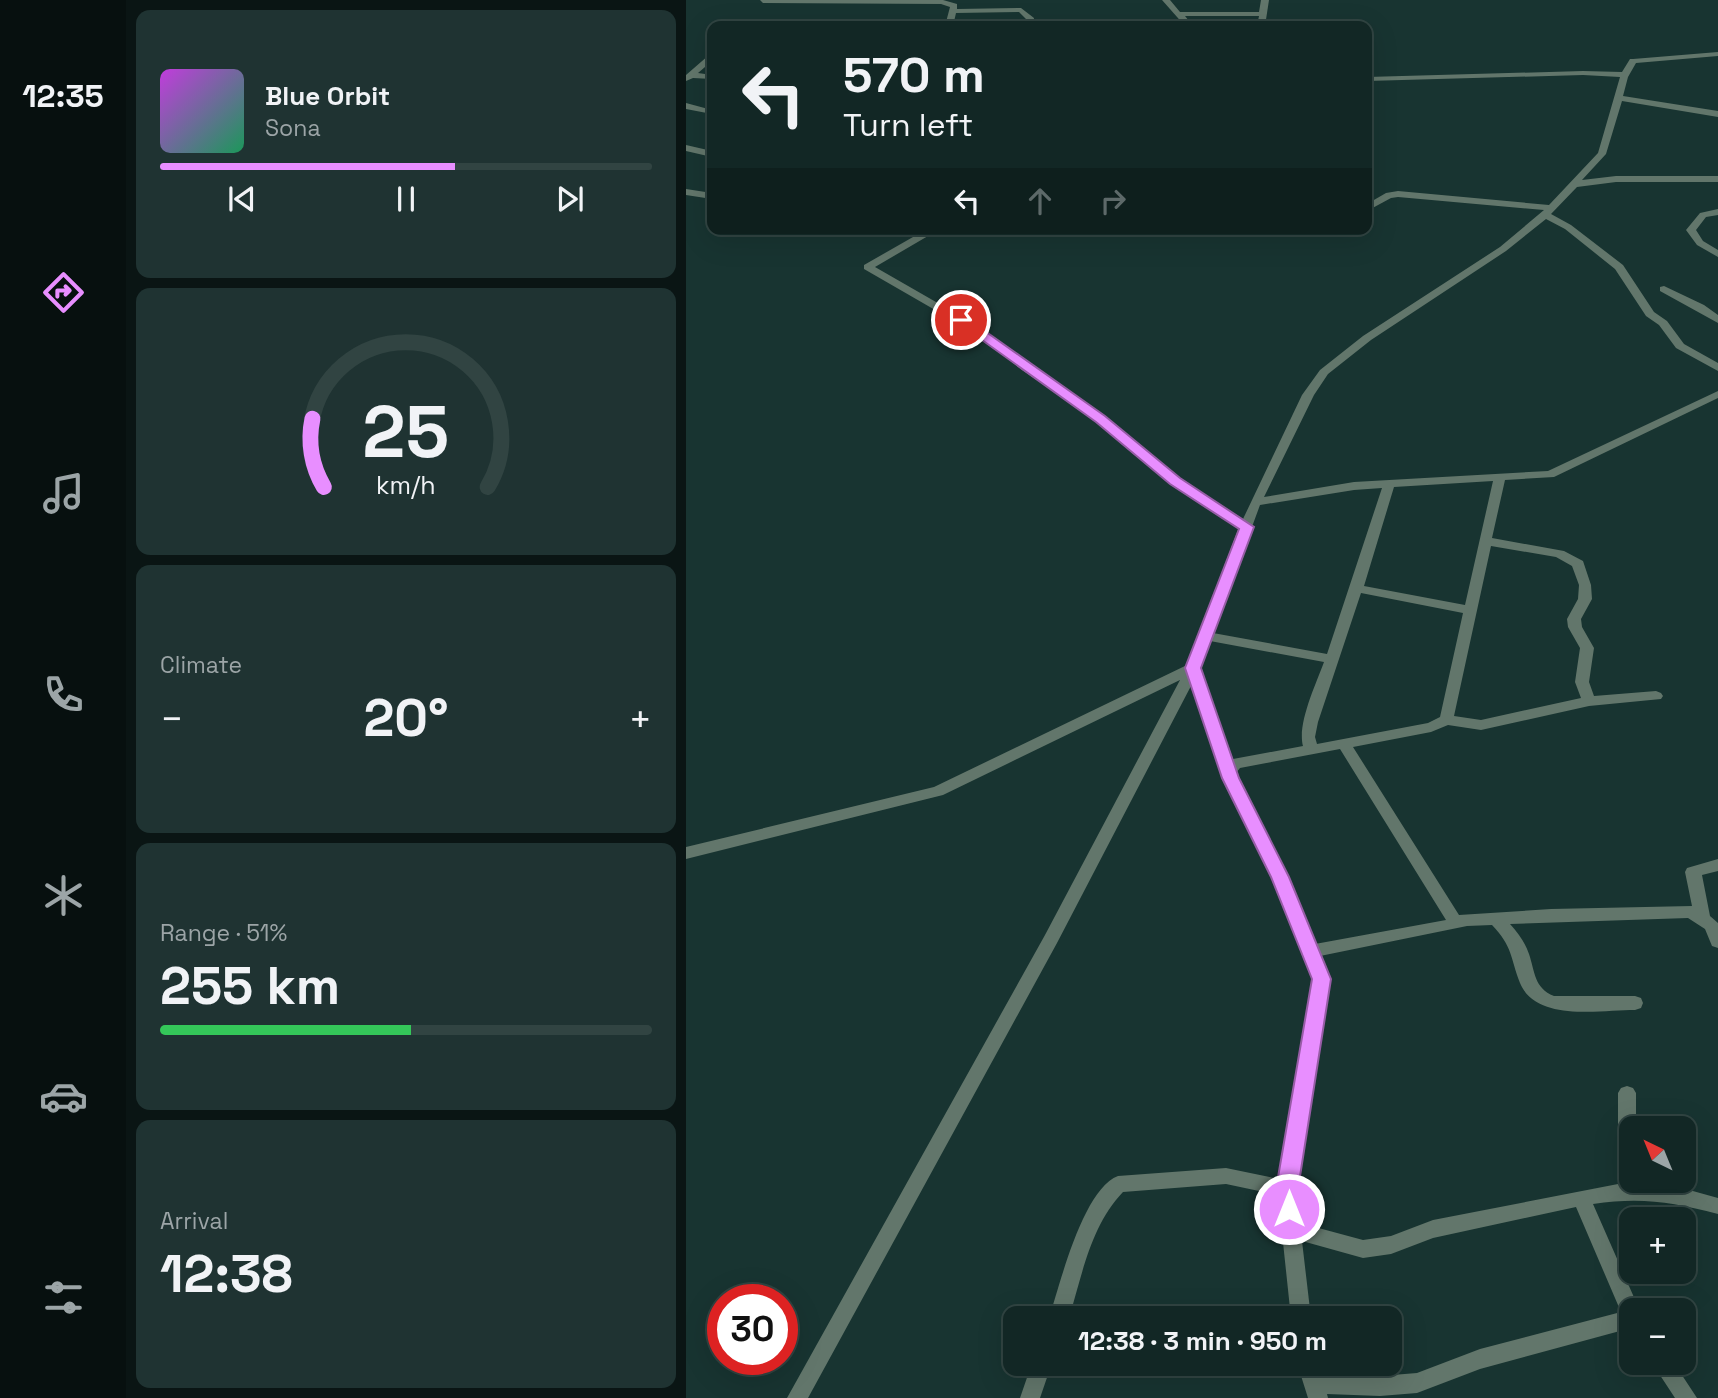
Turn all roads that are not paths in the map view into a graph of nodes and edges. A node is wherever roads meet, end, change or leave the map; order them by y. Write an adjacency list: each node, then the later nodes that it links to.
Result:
1 (1166, 0): 5 (street)
2 (1265, 0): 6 (street)
3 (761, 3): 4 (street)
4 (955, 11): 7 (street); 8 (street)
5 (1179, 14): 6 (street); 9 (street)
6 (1262, 14): 10 (street)
7 (951, 21)
8 (1030, 21)
9 (1185, 21)
10 (1261, 21)
11 (1713, 57): 13 (street)
12 (707, 61): 14 (street)
13 (1627, 75): 16 (street); 17 (street)
14 (689, 77): 15 (street)
15 (707, 77)
16 (1372, 79)
17 (1620, 98): 20 (street); 23 (street)
18 (686, 106): 19 (street)
19 (707, 112)
20 (1718, 114)
21 (686, 148): 22 (street)
22 (707, 152)
23 (1580, 179): 24 (street); 28 (street)
24 (1718, 179)
25 (686, 192): 26 (street)
26 (707, 195)
27 (1372, 205): 28 (street)
28 (1548, 211): 34 (street); 38 (street)
29 (1718, 212): 31 (street)
30 (923, 235): 39 (street)
31 (1718, 254)
32 (1664, 289): 33 (street)
33 (1718, 320)
34 (1718, 368)
35 (1718, 394): 36 (street)
36 (1499, 479): 37 (street); 40 (street)
37 (1389, 484): 38 (street); 41 (street)
38 (1255, 502): 39 (street)
39 (1247, 527): 43 (street)
40 (1486, 541): 42 (street); 47 (street)
41 (1355, 588): 42 (street); 44 (street)
42 (1471, 610): 48 (street)
43 (1206, 636): 44 (street); 45 (street)
44 (1331, 659): 50 (street)
45 (1193, 668): 51 (street); 52 (street); 75 (street)
46 (1656, 696): 47 (street)
47 (1589, 701): 48 (street)
48 (1446, 720): 49 (street)
49 (1344, 744): 50 (street); 56 (street)
50 (1312, 751): 51 (street)
51 (1229, 767): 58 (street)
52 (686, 853)
53 (1718, 865): 54 (street)
54 (1702, 917): 55 (street); 57 (street)
55 (1497, 920): 56 (street); 59 (street)
56 (1461, 923): 58 (street)
57 (1718, 942)
58 (1311, 951): 62 (street)
59 (1635, 1003)
60 (1627, 1093): 61 (street)
61 (1627, 1116)
62 (1287, 1189): 67 (street); 69 (street)
63 (1619, 1192): 65 (street)
64 (1660, 1194): 66 (street)
65 (1581, 1198): 67 (street); 68 (street)
66 (1718, 1206)
67 (1292, 1229): 70 (street)
68 (1624, 1298)
69 (1063, 1306)
70 (1300, 1306)
71 (1619, 1322): 74 (street)
72 (1671, 1375): 77 (street)
73 (1038, 1376): 76 (street)
74 (1316, 1391)
75 (797, 1398)
76 (1030, 1398)
77 (1688, 1398)

